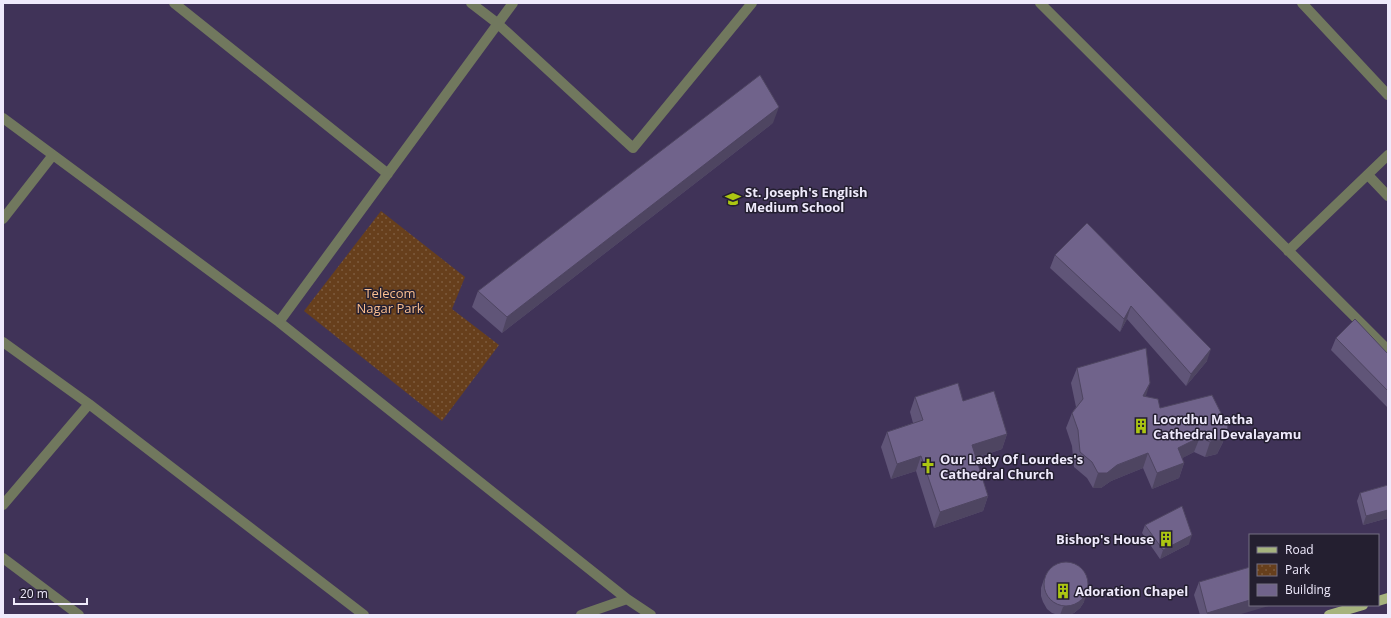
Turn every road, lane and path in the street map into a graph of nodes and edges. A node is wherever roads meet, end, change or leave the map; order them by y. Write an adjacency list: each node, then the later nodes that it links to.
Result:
1 (174, 3): 12 (street)
2 (471, 3): 7 (street)
3 (513, 3): 7 (street)
4 (752, 3): 7 (street)
5 (1040, 3): 16 (street)
6 (1302, 3): 8 (street)
7 (497, 23): 12 (street)
8 (1388, 96)
9 (3, 118): 10 (street)
10 (53, 155): 15 (street); 17 (street)
11 (1388, 156): 13 (street)
12 (388, 174): 17 (street)
13 (1368, 175): 14 (street); 16 (street)
14 (1388, 196)
15 (3, 219)
16 (1288, 251): 19 (street)
17 (279, 322): 23 (street)
18 (3, 342): 20 (street)
19 (1388, 350)
20 (89, 404): 21 (street); 26 (street)
21 (3, 505)
22 (3, 558): 25 (street)
23 (627, 599): 27 (street); 28 (street)
24 (1360, 606): 29 (main road)
25 (79, 615)
26 (364, 615)
27 (581, 615)
28 (651, 615)
29 (1329, 615)

